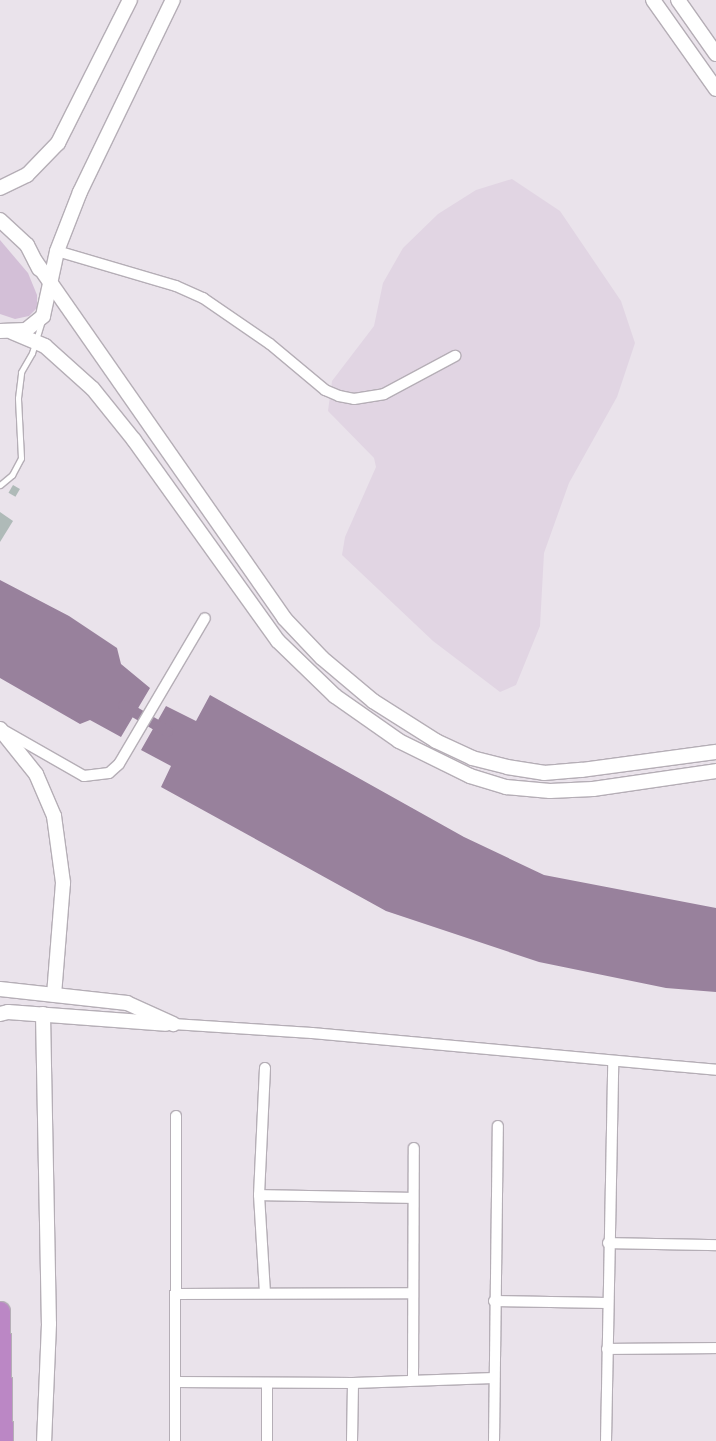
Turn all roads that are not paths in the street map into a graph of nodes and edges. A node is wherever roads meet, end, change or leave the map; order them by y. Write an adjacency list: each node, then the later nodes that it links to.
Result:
1 (130, 0): 7 (street)
2 (173, 0): 9 (street)
3 (653, 0): 6 (street)
4 (678, 0): 5 (street)
5 (716, 54)
6 (716, 89)
7 (0, 188)
8 (0, 220): 10 (street)
9 (57, 251): 11 (street); 16 (street)
10 (36, 262): 11 (street); 12 (street)
11 (50, 285): 12 (street); 20 (street)
12 (46, 302): 13 (street)
13 (44, 316): 14 (street); 15 (lane)
14 (6, 332): 15 (street)
15 (36, 342): 17 (lane); 21 (street)
16 (455, 356)
17 (0, 485)
18 (205, 618): 19 (street)
19 (0, 729): 23 (street)
20 (716, 752)
21 (716, 771)
22 (1, 989): 23 (street)
23 (54, 995): 26 (street)
24 (3, 1012): 25 (street)
25 (43, 1014): 26 (street); 51 (street)
26 (172, 1024): 27 (street)
27 (613, 1062): 29 (street); 35 (street)
28 (265, 1068): 33 (street)
29 (716, 1070)
30 (176, 1116): 39 (street)
31 (498, 1126): 40 (street)
32 (414, 1148): 34 (street)
33 (260, 1195): 34 (street); 37 (street)
34 (412, 1198): 38 (street)
35 (608, 1243): 36 (street); 41 (street)
36 (716, 1245)
37 (265, 1293): 38 (street); 39 (street)
38 (412, 1293): 46 (street)
39 (175, 1294): 47 (street)
40 (494, 1301): 41 (street); 45 (street)
41 (607, 1303): 44 (street)
42 (0, 1311): 50 (highway)
43 (716, 1348): 44 (street)
44 (607, 1349): 56 (street)
45 (494, 1378): 46 (street); 55 (street)
46 (413, 1380): 49 (street)
47 (176, 1382): 48 (street); 52 (street)
48 (267, 1383): 49 (street); 53 (street)
49 (353, 1383): 54 (street)
50 (3, 1441)
51 (44, 1441)
52 (175, 1441)
53 (267, 1441)
54 (352, 1441)
55 (494, 1441)
56 (606, 1441)

